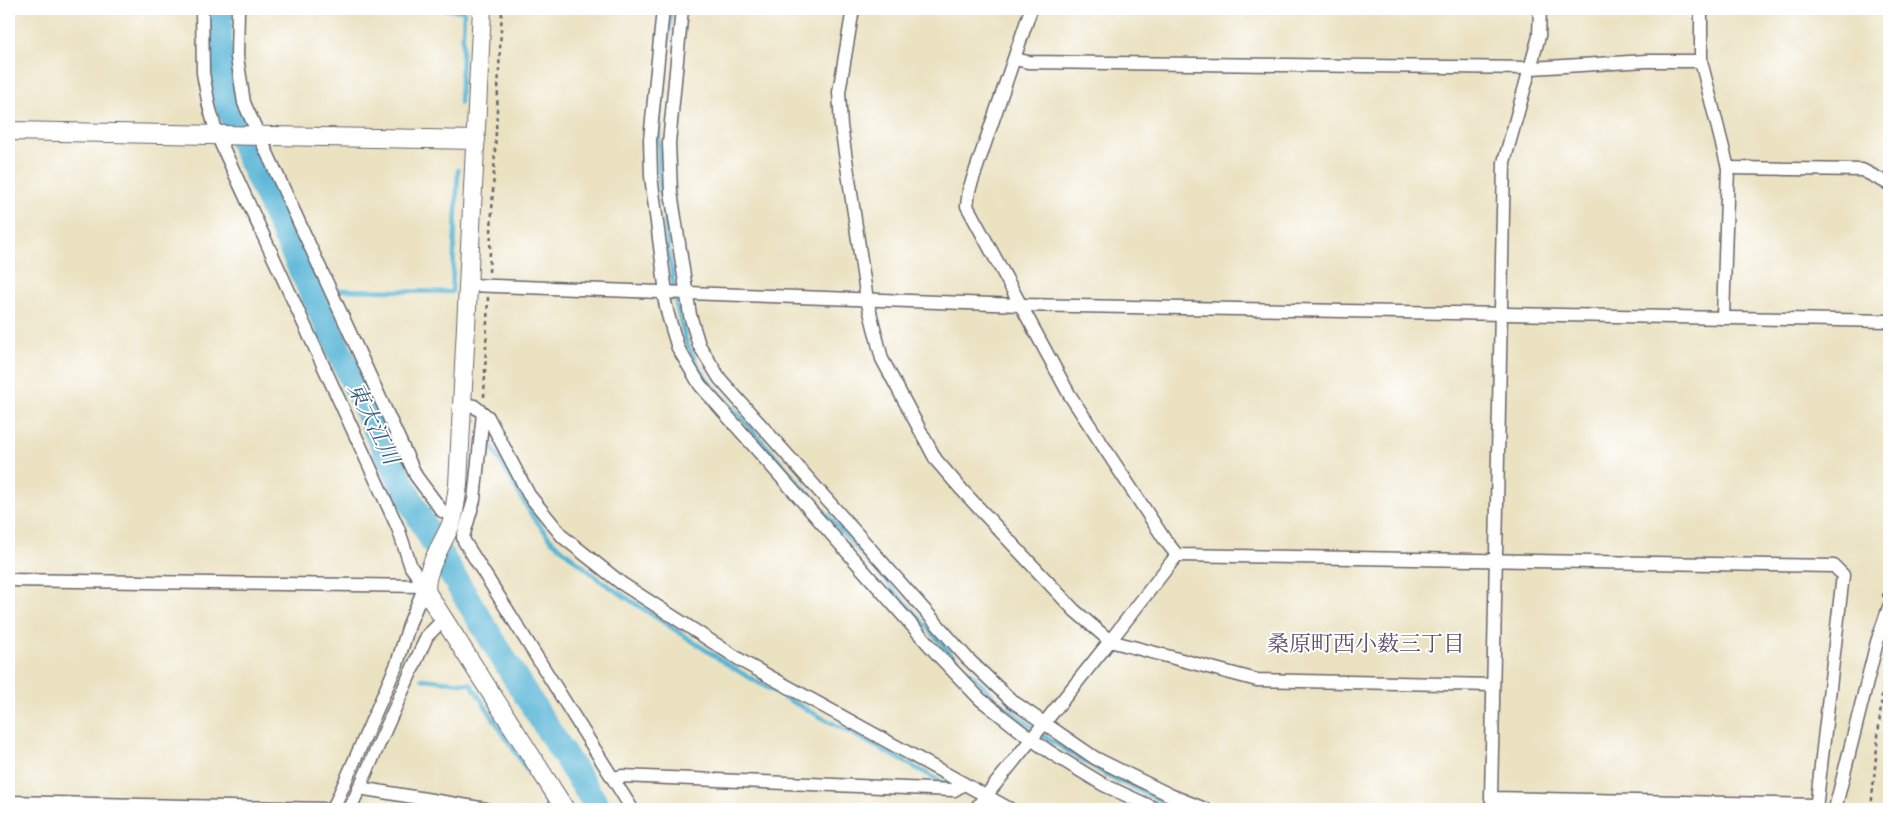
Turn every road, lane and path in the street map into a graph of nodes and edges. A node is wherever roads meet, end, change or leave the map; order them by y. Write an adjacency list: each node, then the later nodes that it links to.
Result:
1 (202, 9): 15 (street)
2 (238, 9): 16 (street)
3 (482, 9): 17 (street)
4 (502, 9): 21 (path)
5 (663, 9): 22 (street)
6 (682, 9): 23 (street)
7 (853, 9): 24 (street)
8 (1031, 9): 11 (street)
9 (1540, 9): 13 (street)
10 (1701, 9): 12 (street)
11 (1015, 58): 13 (street); 25 (street)
12 (1701, 61): 13 (street); 18 (street)
13 (1532, 68): 26 (street)
14 (9, 131): 15 (street)
15 (221, 135): 16 (street); 35 (street)
16 (258, 136): 17 (street); 31 (street)
17 (476, 140): 20 (street)
18 (1728, 168): 19 (street); 27 (street)
19 (1889, 184)
20 (468, 285): 21 (street); 29 (street)
21 (488, 285): 22 (street); 30 (path)
22 (666, 293): 23 (street); 41 (street)
23 (685, 294): 24 (street); 40 (street)
24 (868, 300): 25 (street); 38 (street)
25 (1020, 305): 26 (street); 32 (street)
26 (1500, 314): 27 (street); 33 (street)
27 (1723, 318): 28 (street)
28 (1889, 321)
29 (462, 404): 30 (street); 31 (street)
30 (483, 413): 42 (street); 43 (street)
31 (452, 519): 35 (street)
32 (1177, 555): 33 (street); 38 (street)
33 (1496, 560): 39 (street); 48 (street)
34 (9, 580): 35 (street)
35 (427, 580): 37 (street); 50 (street)
36 (1889, 607): 59 (street)
37 (444, 619): 44 (street); 53 (street)
38 (1110, 641): 39 (street); 40 (street)
39 (1493, 685): 47 (street)
40 (1043, 725): 41 (street); 58 (street)
41 (1032, 738): 45 (street); 57 (street)
42 (613, 778): 43 (street); 54 (street)
43 (964, 784): 45 (street)
44 (359, 788): 51 (street); 52 (street)
45 (987, 795): 55 (street); 56 (street)
46 (9, 802): 49 (street)
47 (1682, 806): 48 (street)
48 (1816, 807)
49 (323, 809)
50 (333, 809)
51 (350, 809)
52 (486, 809)
53 (566, 809)
54 (632, 809)
55 (977, 809)
56 (1010, 809)
57 (1156, 809)
58 (1205, 809)
59 (1835, 809)

